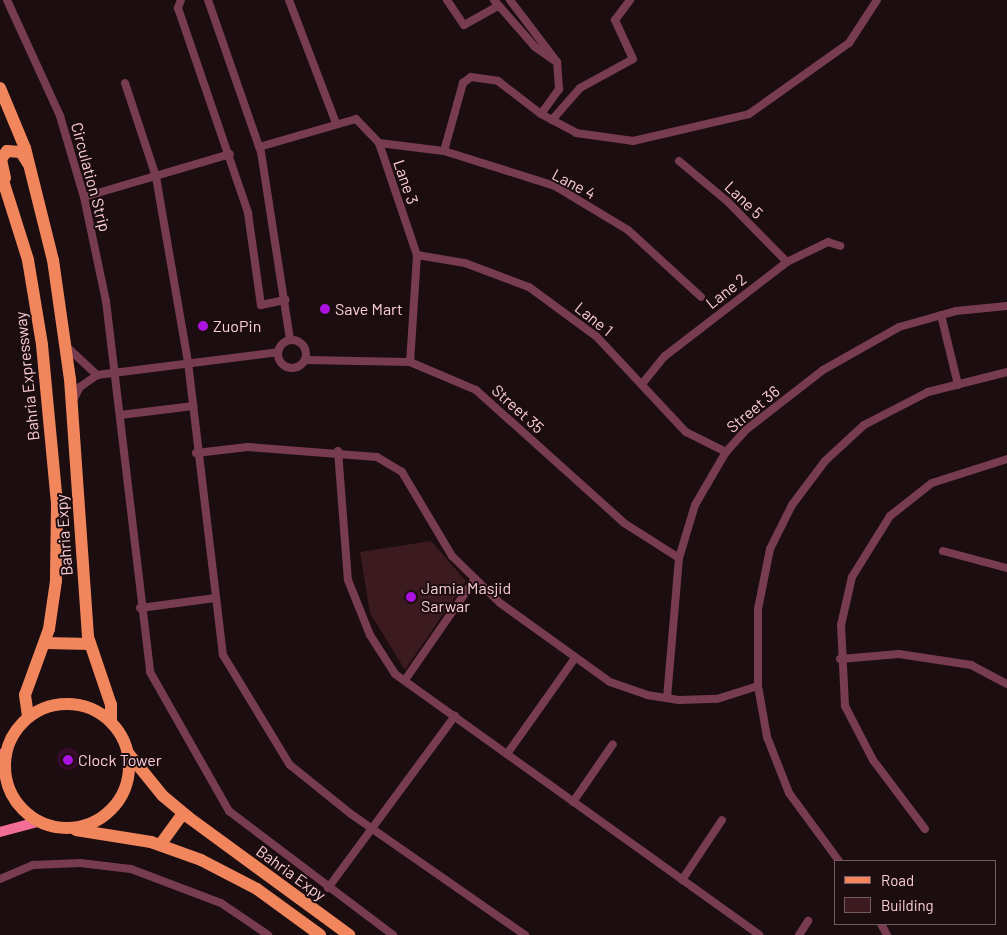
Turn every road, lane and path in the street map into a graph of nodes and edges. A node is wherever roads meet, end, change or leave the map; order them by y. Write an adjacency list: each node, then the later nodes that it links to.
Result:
1 (7, 0): 27 (street, Circulation Strip)
2 (181, 0): 21 (street)
3 (208, 0): 19 (street)
4 (289, 0): 17 (street)
5 (447, 0): 9 (street)
6 (510, 0): 10 (street)
7 (630, 0): 16 (street)
8 (877, 0): 16 (street)
9 (496, 3): 10 (street)
10 (557, 62): 15 (street)
11 (125, 83): 25 (street)
12 (0, 88): 24 (main road)
13 (0, 96): 14 (main road)
14 (0, 106)
15 (541, 114): 16 (street); 20 (street)
16 (552, 120)
17 (336, 123): 18 (street, Lane 3); 19 (street, Lane 3)
18 (379, 143): 20 (street, Lane 4); 29 (street, Lane 3)
19 (259, 147): 32 (street)
20 (444, 152): 31 (street, Lane 4)
21 (230, 154): 25 (street); 32 (street)
22 (679, 161): 30 (street, Lane 5)
23 (0, 171): 26 (main road, Bahria Expressway)
24 (32, 172): 26 (main road); 36 (main road)
25 (156, 177): 27 (street); 39 (street)
26 (10, 195): 57 (main road, Bahria Expressway)
27 (84, 196): 41 (street, Circulation Strip)
28 (840, 246): 30 (street, Lane 2)
29 (417, 255): 40 (street, Lane 3); 44 (street, Lane 1)
30 (787, 262): 44 (street, Lane 2)
31 (701, 297)
32 (285, 300): 35 (street)
33 (1007, 306): 34 (street, Street 36)
34 (941, 316): 45 (street); 50 (street, Street 36)
35 (290, 340): 37 (street); 38 (street)
36 (65, 342): 43 (street); 46 (main road, Bahria Expy)
37 (278, 352): 38 (street); 39 (street)
38 (305, 360): 40 (street, Street 35)
39 (188, 362): 41 (street); 47 (street)
40 (410, 362): 54 (street, Street 35)
41 (114, 371): 43 (street); 48 (street, Circulation Strip)
42 (1007, 372): 45 (street)
43 (97, 375): 46 (street)
44 (642, 384): 50 (street, Lane 1)
45 (958, 385): 66 (street)
46 (71, 404): 61 (main road, Bahria Expy)
47 (193, 406): 48 (street); 51 (street)
48 (120, 415): 59 (street, Circulation Strip)
49 (338, 451): 51 (street); 56 (street); 64 (street)
50 (726, 452): 54 (street, Street 36)
51 (196, 453): 58 (street)
52 (1007, 459): 63 (street)
53 (943, 551): 55 (street)
54 (679, 558): 67 (street, Street 36)
55 (1006, 567)
56 (475, 579): 62 (street); 64 (street)
57 (56, 582): 60 (main road, Bahria Expy)
58 (215, 598): 59 (street); 80 (street)
59 (140, 608): 87 (street, Circulation Strip)
60 (45, 643): 61 (main road); 69 (main road, Bahria Expy)
61 (90, 644): 70 (main road, Bahria Expy)
62 (575, 658): 67 (street); 74 (street)
63 (840, 659): 65 (street); 81 (street)
64 (405, 680): 68 (street)
65 (1007, 684)
66 (758, 686): 67 (street); 84 (street)
67 (667, 698)
68 (455, 716): 74 (street); 80 (street)
69 (28, 717): 70 (main road); 72 (main road)
70 (111, 722): 73 (main road)
71 (613, 744): 75 (street)
72 (3, 753): 78 (main road)
73 (128, 754): 76 (main road, Bahria Expy); 79 (main road)
74 (508, 754): 75 (street)
75 (573, 802): 86 (street)
76 (183, 813): 83 (main road); 92 (main road, Bahria Expy)
77 (722, 820): 86 (street)
78 (38, 822): 79 (main road); 82 (street)
79 (70, 829): 83 (main road, Bahria Expy)
80 (372, 829): 87 (street); 94 (street)
81 (925, 829)
82 (0, 832)
83 (160, 845): 91 (main road, Bahria Expy)
84 (838, 860)
85 (0, 879): 89 (street)
86 (682, 880): 95 (street)
87 (328, 888): 93 (street, Circulation Strip)
88 (808, 921): 96 (street)
89 (258, 932): 90 (street)
90 (268, 935)
91 (320, 935)
92 (349, 935)
93 (393, 935)
94 (525, 935)
95 (759, 935)
96 (799, 935)

